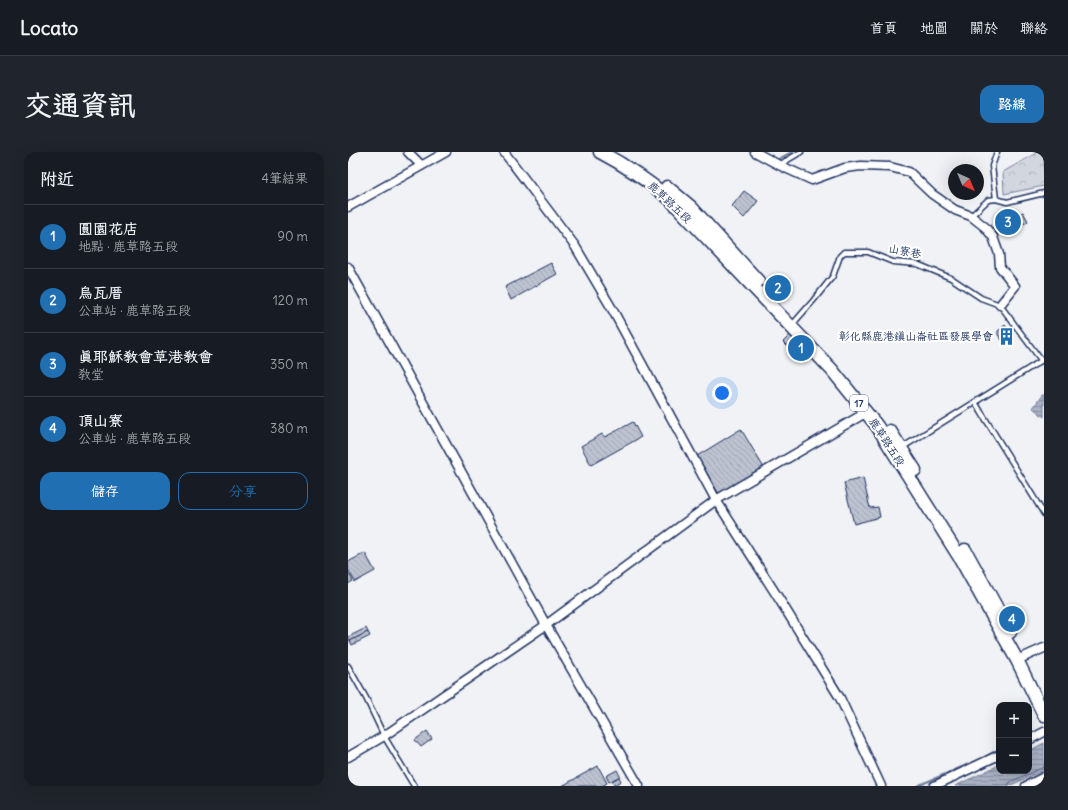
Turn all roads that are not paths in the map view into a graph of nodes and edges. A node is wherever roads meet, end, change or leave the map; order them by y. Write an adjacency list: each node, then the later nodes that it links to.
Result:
1 (408, 152): 9 (street)
2 (446, 152): 9 (street)
3 (504, 152): 22 (street)
4 (600, 152): 17 (main road, 鹿草路五段 / 17)
5 (616, 152): 17 (main road, 鹿草路五段 / 17)
6 (755, 152): 10 (street)
7 (801, 152): 10 (lane)
8 (997, 152): 12 (lane)
9 (421, 165): 13 (street)
10 (779, 166): 14 (street)
11 (1044, 192): 12 (lane)
12 (996, 199): 14 (lane)
13 (348, 207)
14 (971, 216): 16 (street)
15 (348, 267): 24 (street)
16 (1000, 305): 17 (lane, 山寮巷); 18 (lane)
17 (793, 324): 20 (main road, 鹿草路五段 / 17); 21 (main road, 鹿草路五段 / 17)
18 (1043, 360): 19 (lane)
19 (975, 402): 21 (lane); 23 (lane)
20 (867, 412): 21 (main road, 鹿草路五段 / 17); 22 (street)
21 (897, 450): 26 (main road, 鹿草路五段 / 17)
22 (716, 500): 24 (street); 38 (street)
23 (1044, 514)
24 (546, 625): 31 (street); 37 (street)
25 (1044, 648): 26 (street)
26 (1020, 659): 28 (main road, 鹿草路五段 / 17); 29 (main road, 鹿草路五段 / 17)
27 (348, 666): 31 (lane)
28 (1044, 696)
29 (1044, 715)
30 (1044, 732): 32 (street)
31 (384, 736): 34 (street); 36 (lane)
32 (1032, 738)
33 (996, 756): 39 (street)
34 (348, 757)
35 (1044, 777): 40 (street)
36 (414, 786)
37 (638, 786)
38 (882, 786)
39 (934, 786)
40 (1026, 786)

